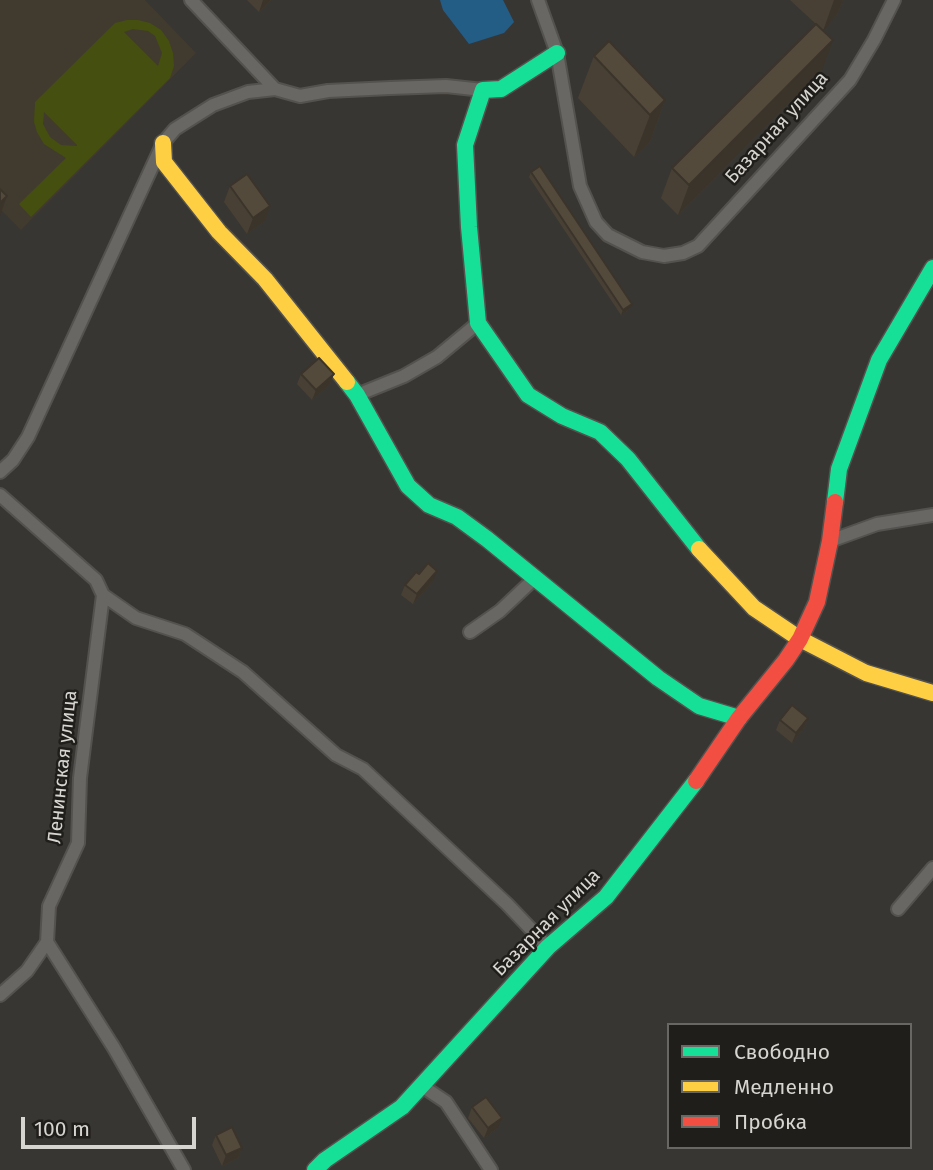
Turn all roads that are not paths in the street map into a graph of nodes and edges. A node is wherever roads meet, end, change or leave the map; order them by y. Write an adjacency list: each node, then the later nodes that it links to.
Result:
1 (191, 0): 5 (street)
2 (538, 0): 4 (street)
3 (894, 0): 4 (street, Базарная улица)
4 (557, 53): 6 (street)
5 (275, 89): 6 (street); 7 (street)
6 (482, 90): 9 (street)
7 (163, 143): 10 (street); 11 (street)
8 (933, 268): 14 (street, Базарная улица)
9 (478, 323): 10 (street); 18 (street)
10 (357, 395): 15 (street)
11 (0, 472)
12 (0, 495): 16 (street)
13 (933, 515): 14 (street)
14 (831, 541): 18 (street, Базарная улица)
15 (535, 578): 17 (street); 20 (street)
16 (103, 595): 23 (street, Ленинская улица); 24 (street)
17 (470, 632)
18 (800, 639): 19 (street); 20 (street, Базарная улица)
19 (933, 693)
20 (739, 718): 24 (street, Базарная улица)
21 (933, 868): 22 (street)
22 (898, 909)
23 (47, 942): 25 (street); 27 (street)
24 (548, 947): 26 (street, Базарная улица)
25 (0, 995)
26 (422, 1086): 28 (street, Базарная улица); 29 (street)
27 (184, 1170)
28 (315, 1170)
29 (491, 1170)

